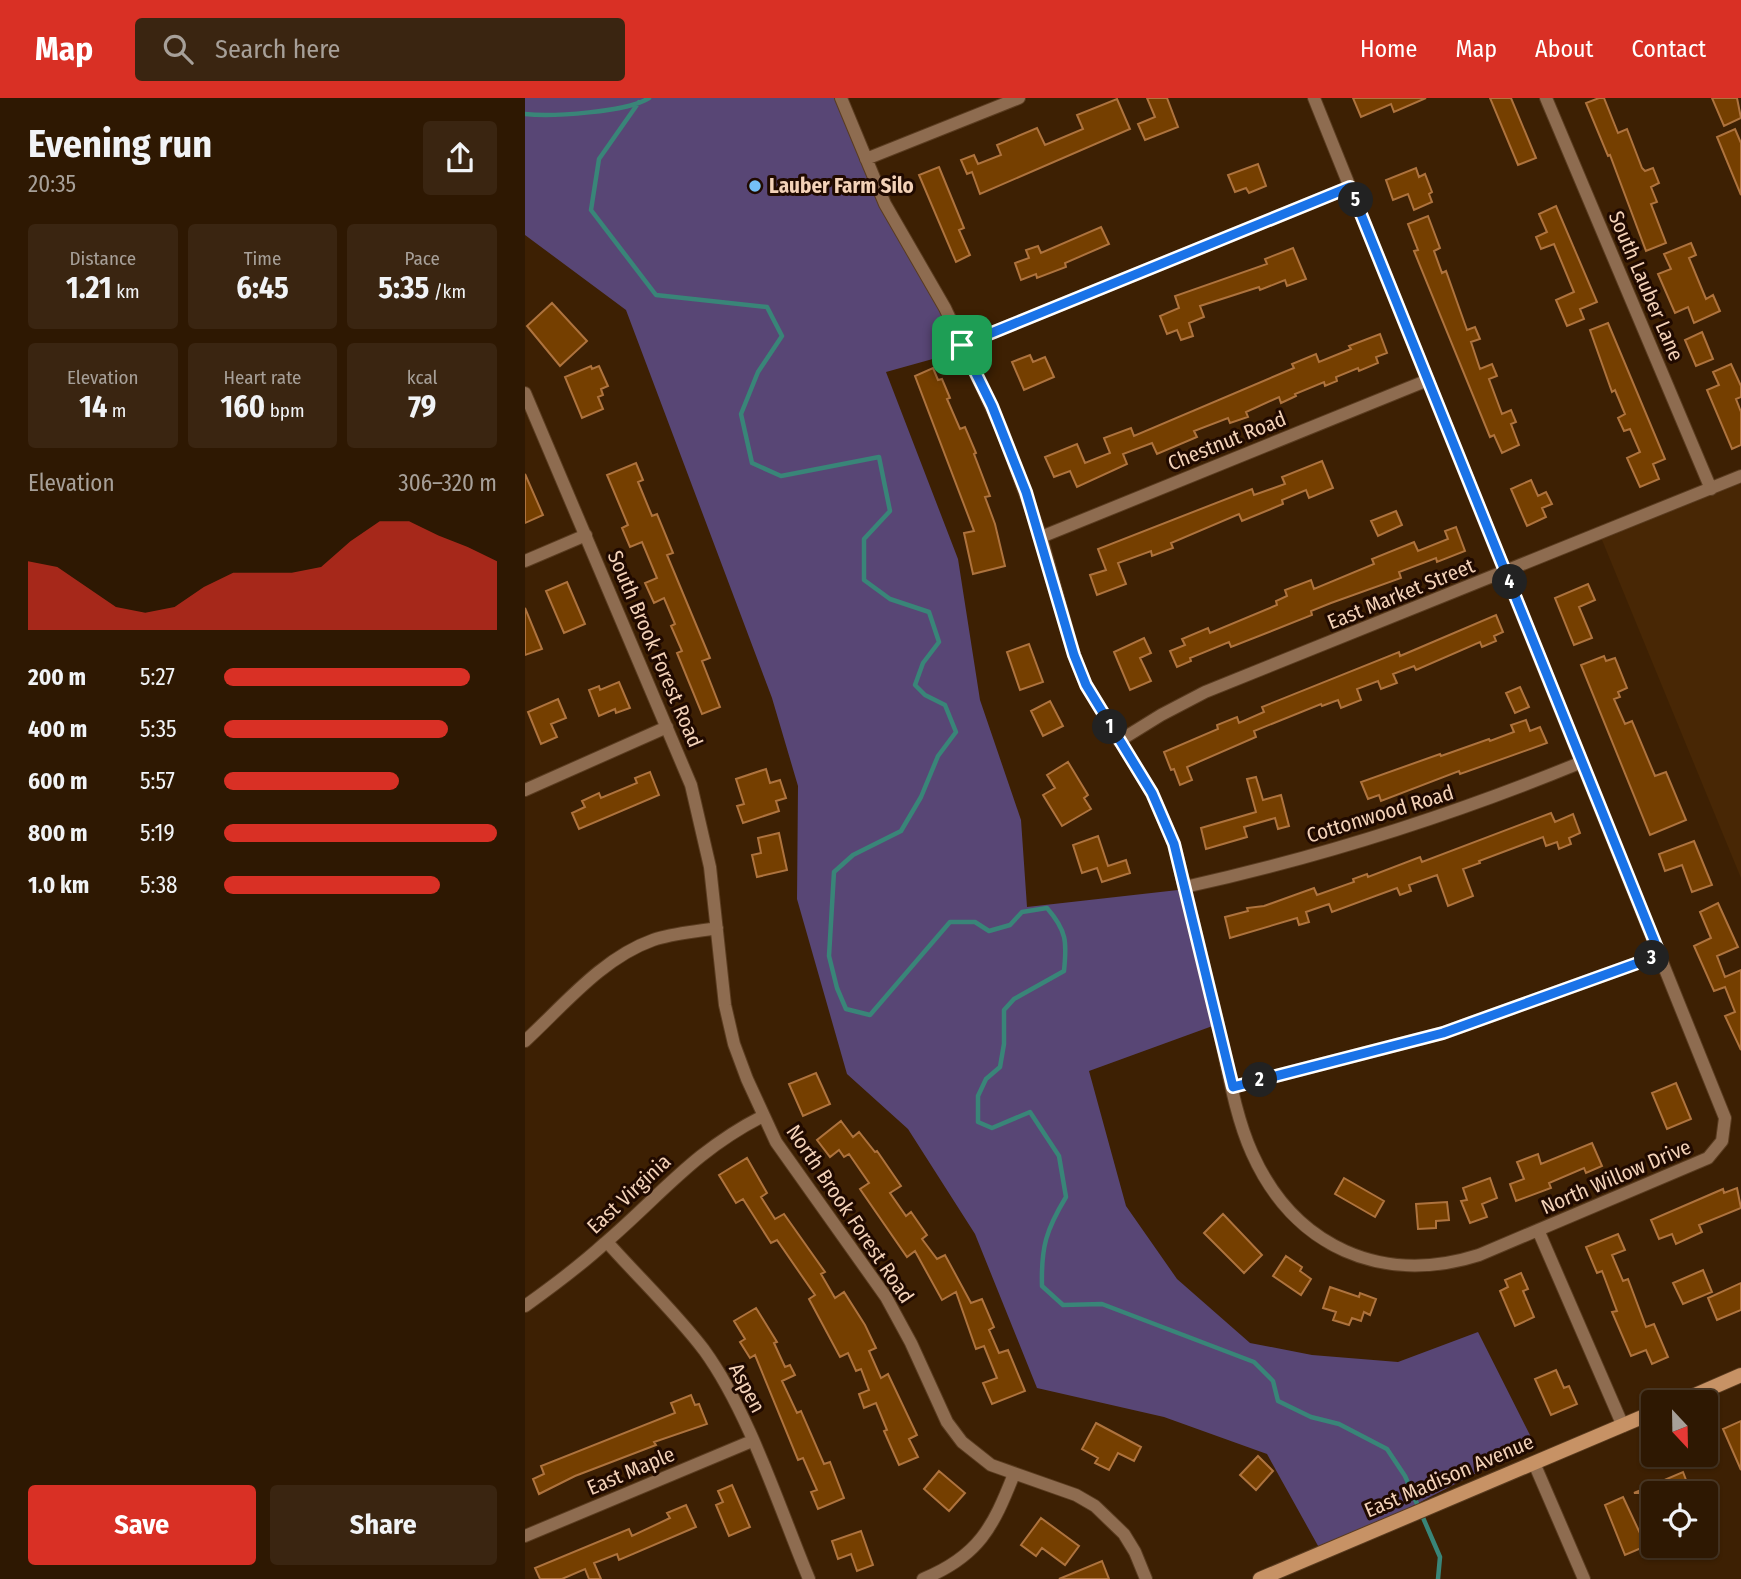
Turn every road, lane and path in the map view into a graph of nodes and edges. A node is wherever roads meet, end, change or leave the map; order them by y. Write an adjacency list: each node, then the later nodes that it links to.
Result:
1 (841, 98): 5 (street)
2 (1019, 98): 5 (street)
3 (1314, 98): 6 (street, North Willow Drive)
4 (1546, 98): 11 (street, South Lauber Lane)
5 (866, 159): 7 (street)
6 (1350, 187): 7 (street); 8 (street, North Willow Drive)
7 (962, 345): 13 (street)
8 (1428, 380): 13 (street, Chestnut Road); 15 (street, North Willow Drive)
9 (525, 393): 12 (street, South Brook Forest Road)
10 (1741, 476): 11 (street, East Market Street)
11 (1711, 489): 15 (street, East Market Street)
12 (586, 535): 14 (street); 16 (street, South Brook Forest Road)
13 (1041, 537): 17 (street)
14 (525, 561)
15 (1506, 573): 17 (street, East Market Street); 18 (street, North Willow Drive)
16 (667, 727): 19 (street); 21 (street, South Brook Forest Road)
17 (1119, 741): 20 (street)
18 (1582, 762): 20 (street, Cottonwood Road); 22 (street, North Willow Drive)
19 (525, 790)
20 (1185, 887): 24 (street)
21 (717, 928): 23 (street); 25 (street, North Brook Forest Road)
22 (1660, 955): 24 (street); 26 (street, North Willow Drive)
23 (525, 1041)
24 (1233, 1087): 26 (street)
25 (763, 1116): 27 (street, East Virginia); 35 (street, North Brook Forest Road)
26 (1538, 1230): 32 (street, North Willow Drive)
27 (607, 1242): 28 (street, East Virginia); 33 (street, Aspen)
28 (525, 1306)
29 (1741, 1375): 30 (main road)
30 (1707, 1390)
31 (1641, 1418): 32 (main road, East Madison Avenue)
32 (1623, 1426): 34 (main road, East Madison Avenue)
33 (752, 1441): 36 (street, East Maple); 37 (street, Aspen)
34 (1534, 1463): 40 (main road, East Madison Avenue); 41 (street)
35 (1014, 1474): 38 (street); 39 (street, North Brook Forest Road)
36 (525, 1536)
37 (809, 1579)
38 (923, 1579)
39 (1146, 1579)
40 (1260, 1579)
41 (1584, 1579)

